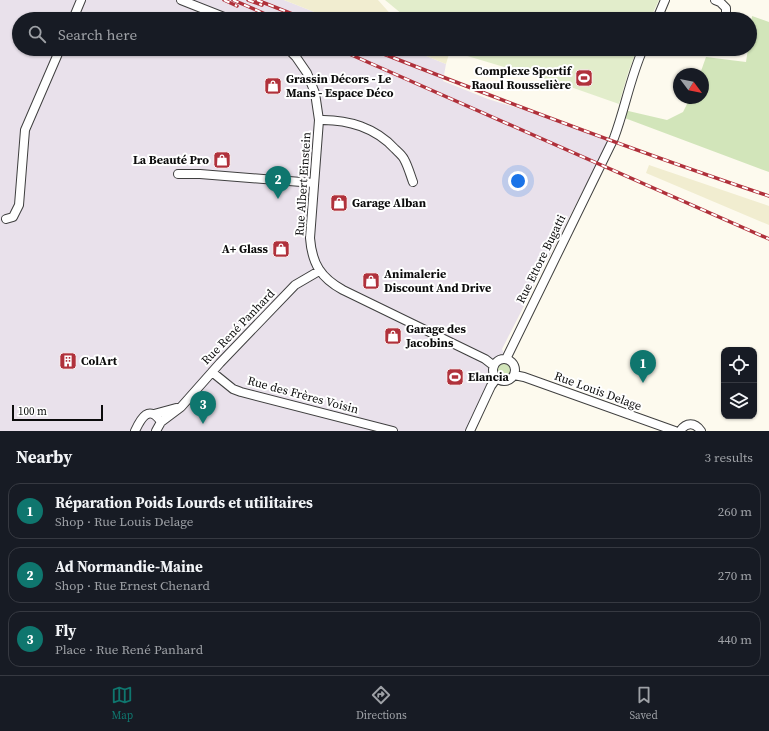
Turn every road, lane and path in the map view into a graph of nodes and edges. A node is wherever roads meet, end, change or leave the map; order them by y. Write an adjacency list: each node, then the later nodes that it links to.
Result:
1 (81, 0): 5 (street)
2 (180, 0): 6 (street)
3 (665, 0): 7 (street)
4 (715, 0): 8 (street)
5 (76, 12)
6 (211, 12)
7 (660, 12)
8 (726, 12)
9 (57, 56): 16 (street)
10 (295, 56): 12 (street, Rue Albert Einstein)
11 (640, 56): 18 (street, Rue Ettore Bugatti)
12 (319, 120): 14 (street); 15 (street, Rue Albert Einstein)
13 (178, 174): 15 (street)
14 (413, 182)
15 (314, 183): 17 (street, Rue Albert Einstein)
16 (6, 219)
17 (319, 271): 19 (street, Rue Albert Einstein); 20 (street, Rue René Panhard)
18 (506, 359): 19 (street); 21 (street)
19 (494, 366): 22 (street)
20 (212, 372): 23 (street, Rue René Panhard); 28 (street, Rue des Frères Voisin)
21 (514, 375): 22 (street); 30 (street, Rue Louis Delage)
22 (496, 379): 29 (street)
23 (181, 407): 24 (street); 25 (street, Rue René Panhard)
24 (154, 414): 25 (street); 26 (street)
25 (161, 422): 27 (street)
26 (135, 431)
27 (156, 431)
28 (393, 431)
29 (470, 431)
30 (675, 431)
31 (680, 431): 32 (street)
32 (701, 431)

